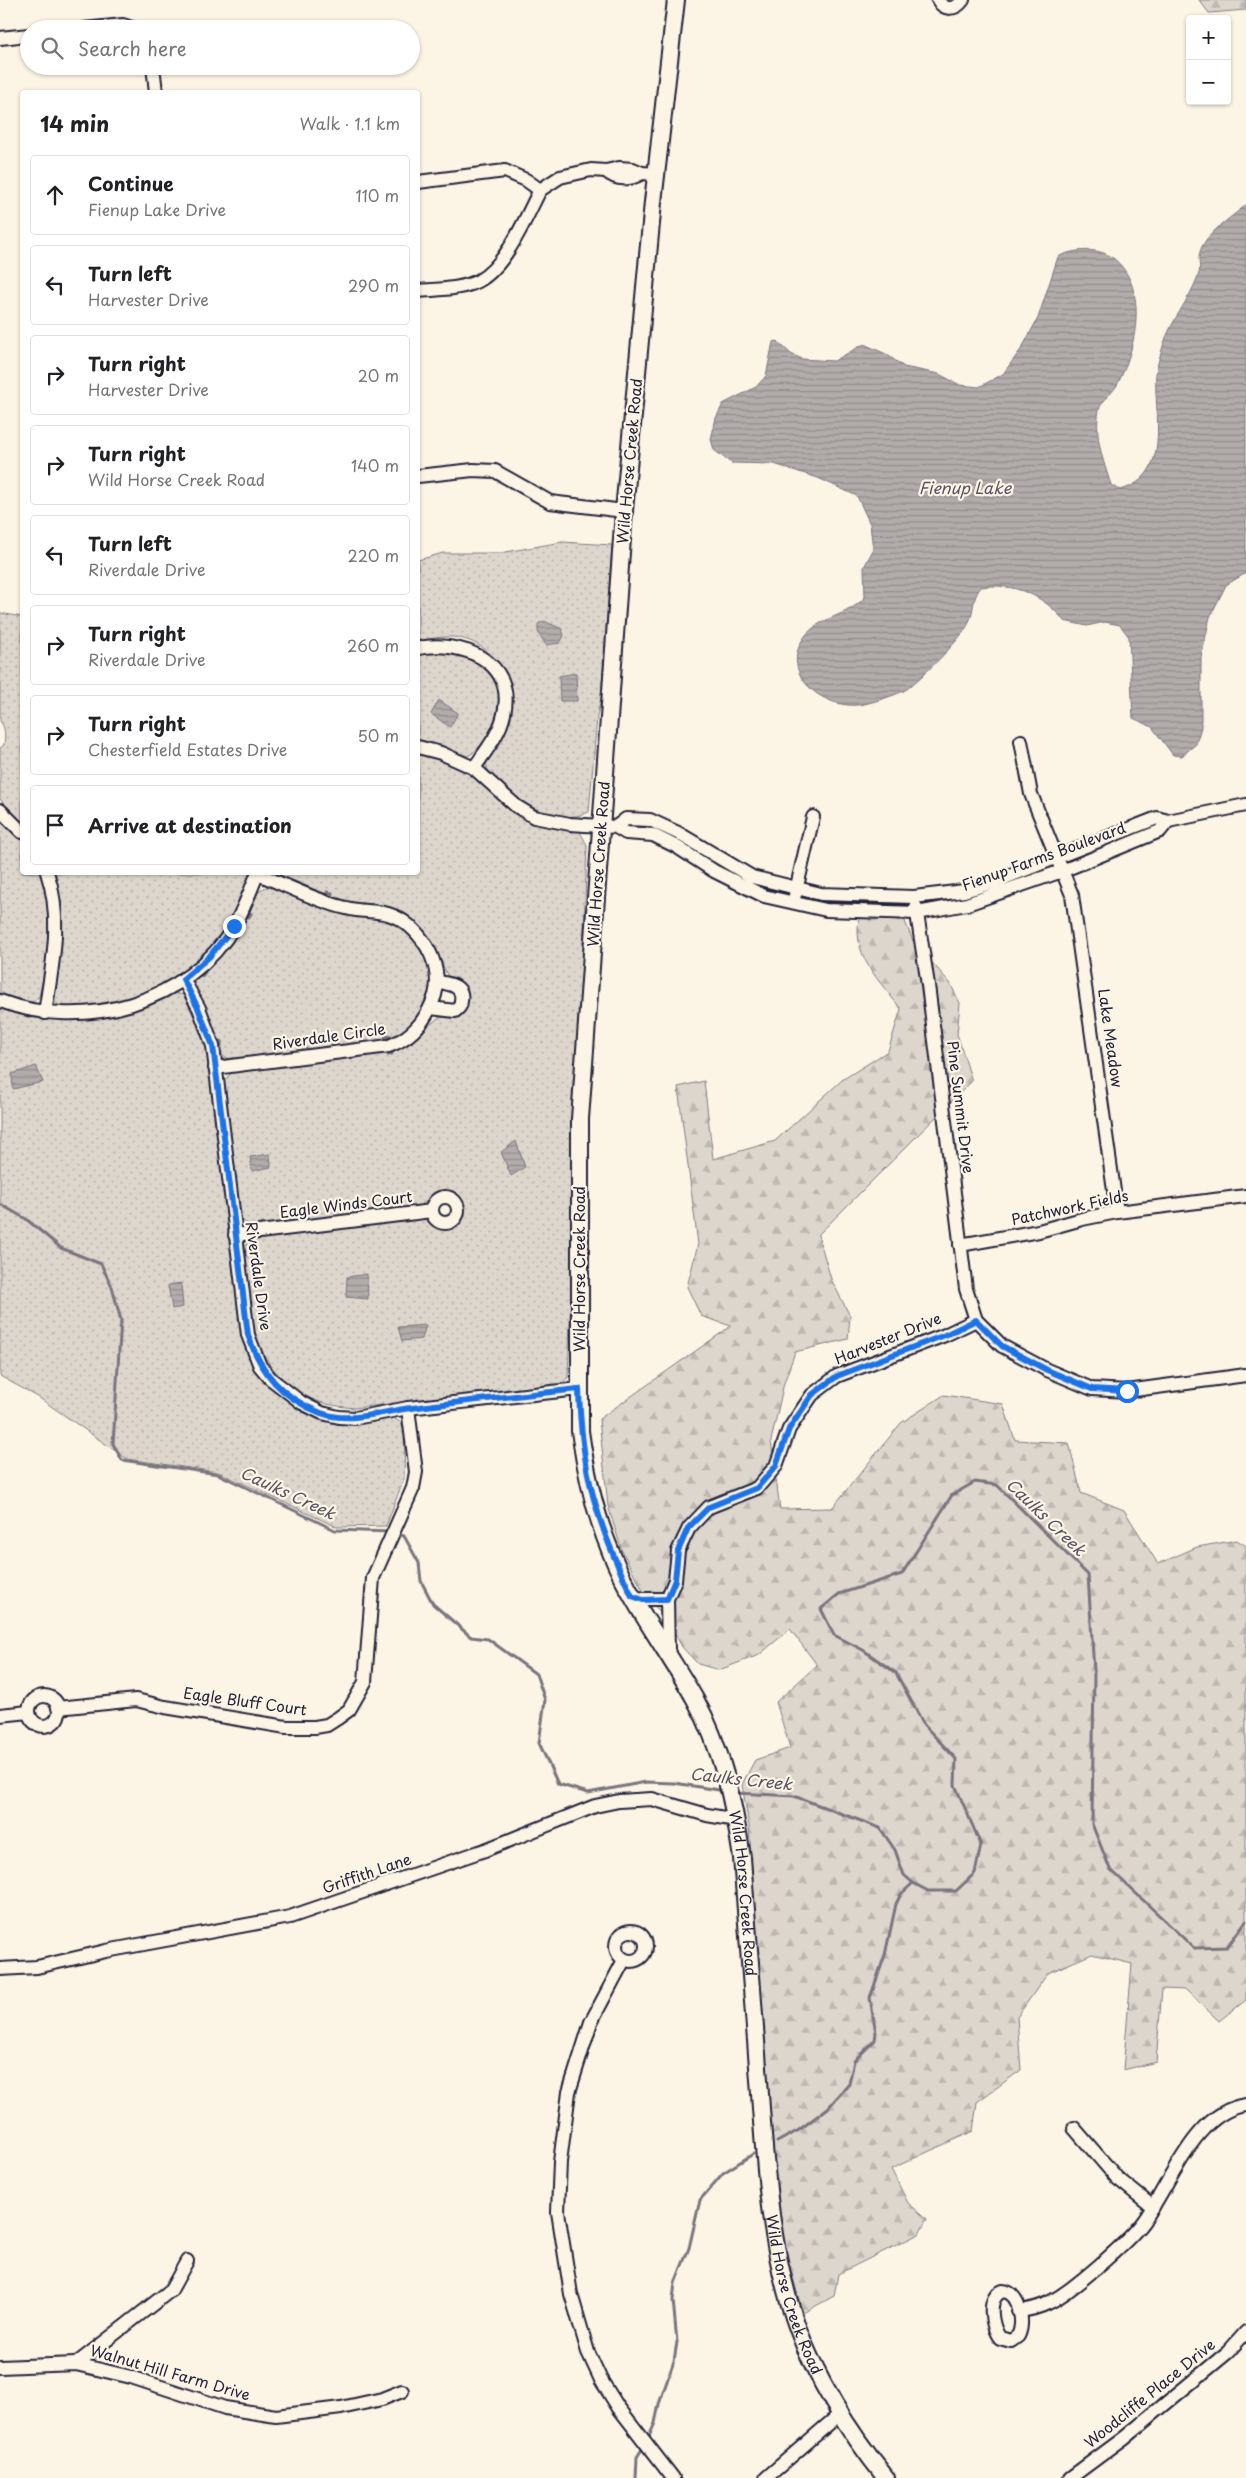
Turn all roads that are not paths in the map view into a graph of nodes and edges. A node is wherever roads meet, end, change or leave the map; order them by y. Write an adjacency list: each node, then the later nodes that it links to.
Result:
1 (676, 0): 8 (main road, Wild Horse Creek Road)
2 (938, 0): 3 (street)
3 (963, 0)
4 (20, 35): 5 (street)
5 (0, 38)
6 (153, 75): 7 (street)
7 (156, 90)
8 (650, 174): 10 (street); 13 (main road, Wild Horse Creek Road)
9 (420, 182): 10 (street)
10 (540, 190): 11 (street)
11 (420, 291)
12 (420, 476): 13 (street)
13 (624, 511): 22 (main road, Wild Horse Creek Road)
14 (420, 648): 17 (street)
15 (1021, 741): 24 (street, Lake Meadow)
16 (420, 748): 17 (street)
17 (474, 768): 22 (street)
18 (1246, 805): 21 (street, Fienup Farms Boulevard)
19 (0, 810): 23 (street)
20 (813, 817): 29 (street)
21 (1168, 821): 24 (street, Fienup Farms Boulevard); 25 (street, Fienup Farms Boulevard)
22 (609, 826): 29 (street, Fienup Farms Boulevard); 31 (street, Fienup Farms Boulevard); 46 (main road, Wild Horse Creek Road)
23 (20, 830)
24 (1057, 858): 25 (street, Lake Meadow); 30 (street, Fienup Farms Boulevard)
25 (1062, 871): 32 (street, Fienup Farms Boulevard); 41 (street, Lake Meadow)
26 (48, 875): 37 (street)
27 (257, 875): 33 (street)
28 (263, 875): 34 (street)
29 (797, 888): 30 (street, Fienup Farms Boulevard); 31 (street)
30 (914, 898): 32 (street, Pine Summit Drive)
31 (794, 903): 32 (street, Fienup Farms Boulevard)
32 (917, 913): 43 (street, Pine Summit Drive)
33 (183, 979): 37 (street); 38 (street, Riverdale Drive)
34 (439, 982): 36 (street, Riverdale Circle); 36 (street)
35 (0, 1001): 37 (street)
36 (431, 1008): 38 (street, Riverdale Circle)
37 (45, 1013)
38 (215, 1068): 42 (street, Riverdale Drive)
39 (1246, 1196): 41 (street, Patchwork Fields)
40 (432, 1211): 42 (street, Eagle Winds Court)
41 (1117, 1212): 43 (street, Patchwork Fields)
42 (235, 1235): 47 (street, Riverdale Drive)
43 (960, 1244): 44 (street, Pine Summit Drive)
44 (976, 1320): 45 (street); 49 (street, Harvester Drive)
45 (1246, 1375)
46 (579, 1389): 47 (street, Riverdale Drive); 48 (main road, Wild Horse Creek Road)
47 (408, 1408): 51 (street, Eagle Bluff Court)
48 (632, 1596): 49 (street); 50 (main road, Wild Horse Creek Road)
49 (667, 1599): 50 (street, Harvester Drive)
50 (668, 1654): 54 (main road, Wild Horse Creek Road)
51 (58, 1708): 52 (street); 52 (street)
52 (30, 1712): 53 (street)
53 (0, 1715)
54 (735, 1814): 56 (street, Griffith Lane); 66 (main road, Wild Horse Creek Road)
55 (624, 1960): 67 (street)
56 (0, 1969)
57 (1246, 2105): 59 (street)
58 (1074, 2128): 59 (street)
59 (1153, 2207): 61 (street)
60 (187, 2261): 63 (street, Walnut Hill Farm Drive)
61 (1018, 2311)
62 (1246, 2332): 70 (street, Woodcliffe Place Drive)
63 (76, 2364): 64 (street, Walnut Hill Farm Drive); 65 (street, Walnut Hill Farm Drive)
64 (0, 2367)
65 (402, 2391)
66 (840, 2414): 68 (street); 69 (main road, Wild Horse Creek Road)
67 (673, 2478)
68 (766, 2478)
69 (886, 2478)
70 (1070, 2478)

